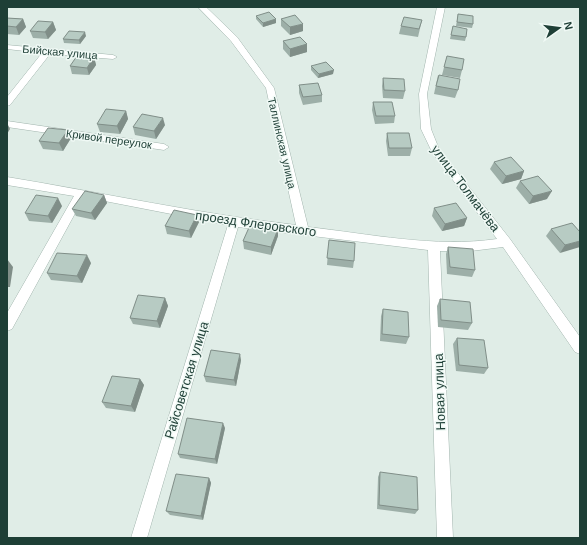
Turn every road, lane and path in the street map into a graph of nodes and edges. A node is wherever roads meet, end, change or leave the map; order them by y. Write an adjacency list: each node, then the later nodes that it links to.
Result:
1 (202, 7): 12 (street, Таллинская улица)
2 (441, 7): 13 (street, улица Толмачёва)
3 (7, 47): 4 (street, Бийская улица)
4 (48, 51): 5 (street, Бийская улица); 6 (street)
5 (113, 57)
6 (7, 103)
7 (7, 124): 8 (street, Кривой переулок)
8 (164, 147)
9 (7, 182): 10 (street, проезд Флеровского)
10 (81, 193): 11 (street, проезд Флеровского); 15 (street)
11 (234, 222): 12 (street, проезд Флеровского); 17 (street, Райсоветская улица)
12 (302, 230): 14 (street, проезд Флеровского)
13 (506, 242): 14 (street, проезд Флеровского); 16 (street, улица Толмачёва)
14 (434, 246): 18 (street, Новая улица)
15 (7, 325)
16 (580, 348)
17 (139, 538)
18 (445, 538)

